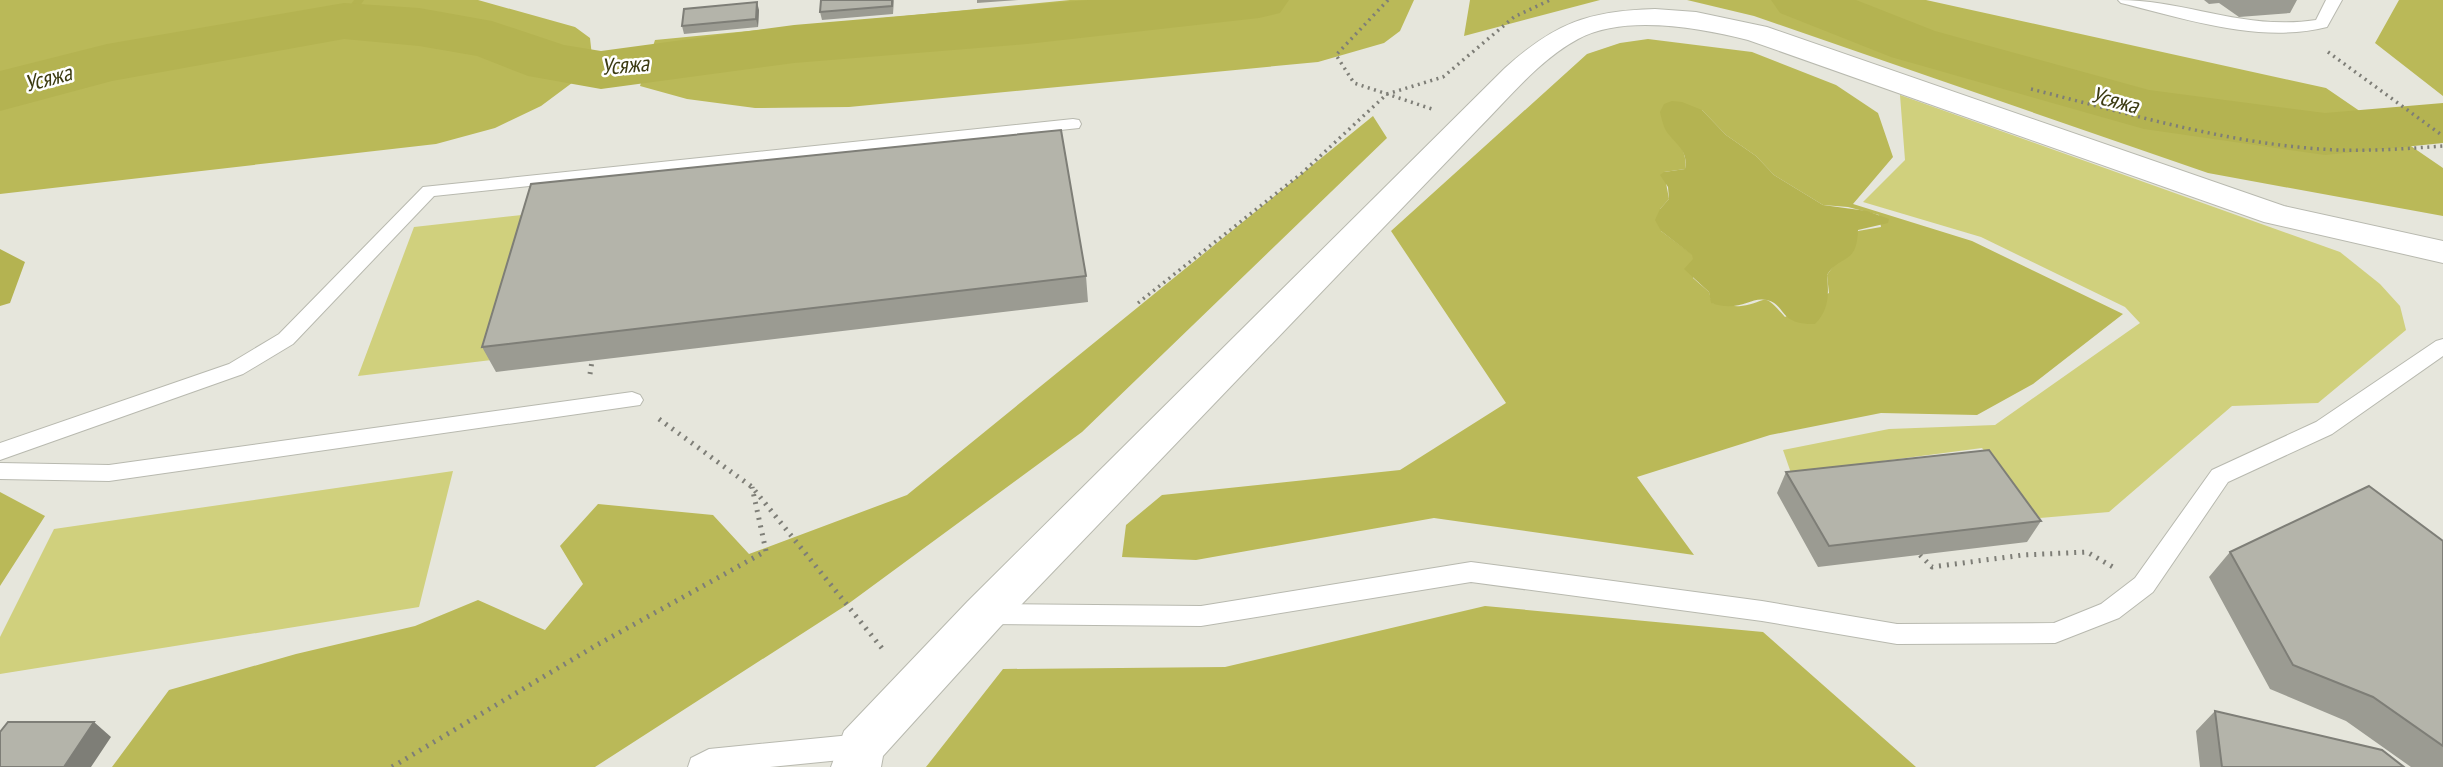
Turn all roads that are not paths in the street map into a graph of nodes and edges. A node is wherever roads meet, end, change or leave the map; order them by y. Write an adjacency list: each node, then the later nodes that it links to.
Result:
1 (2126, 0): 2 (lane)
2 (2334, 0)
3 (1073, 124): 7 (lane)
4 (2443, 253): 9 (street)
5 (2443, 346): 9 (lane)
6 (632, 400): 8 (lane)
7 (0, 452)
8 (0, 471)
9 (984, 614): 10 (street)
10 (858, 757): 11 (lane)
11 (701, 767)

